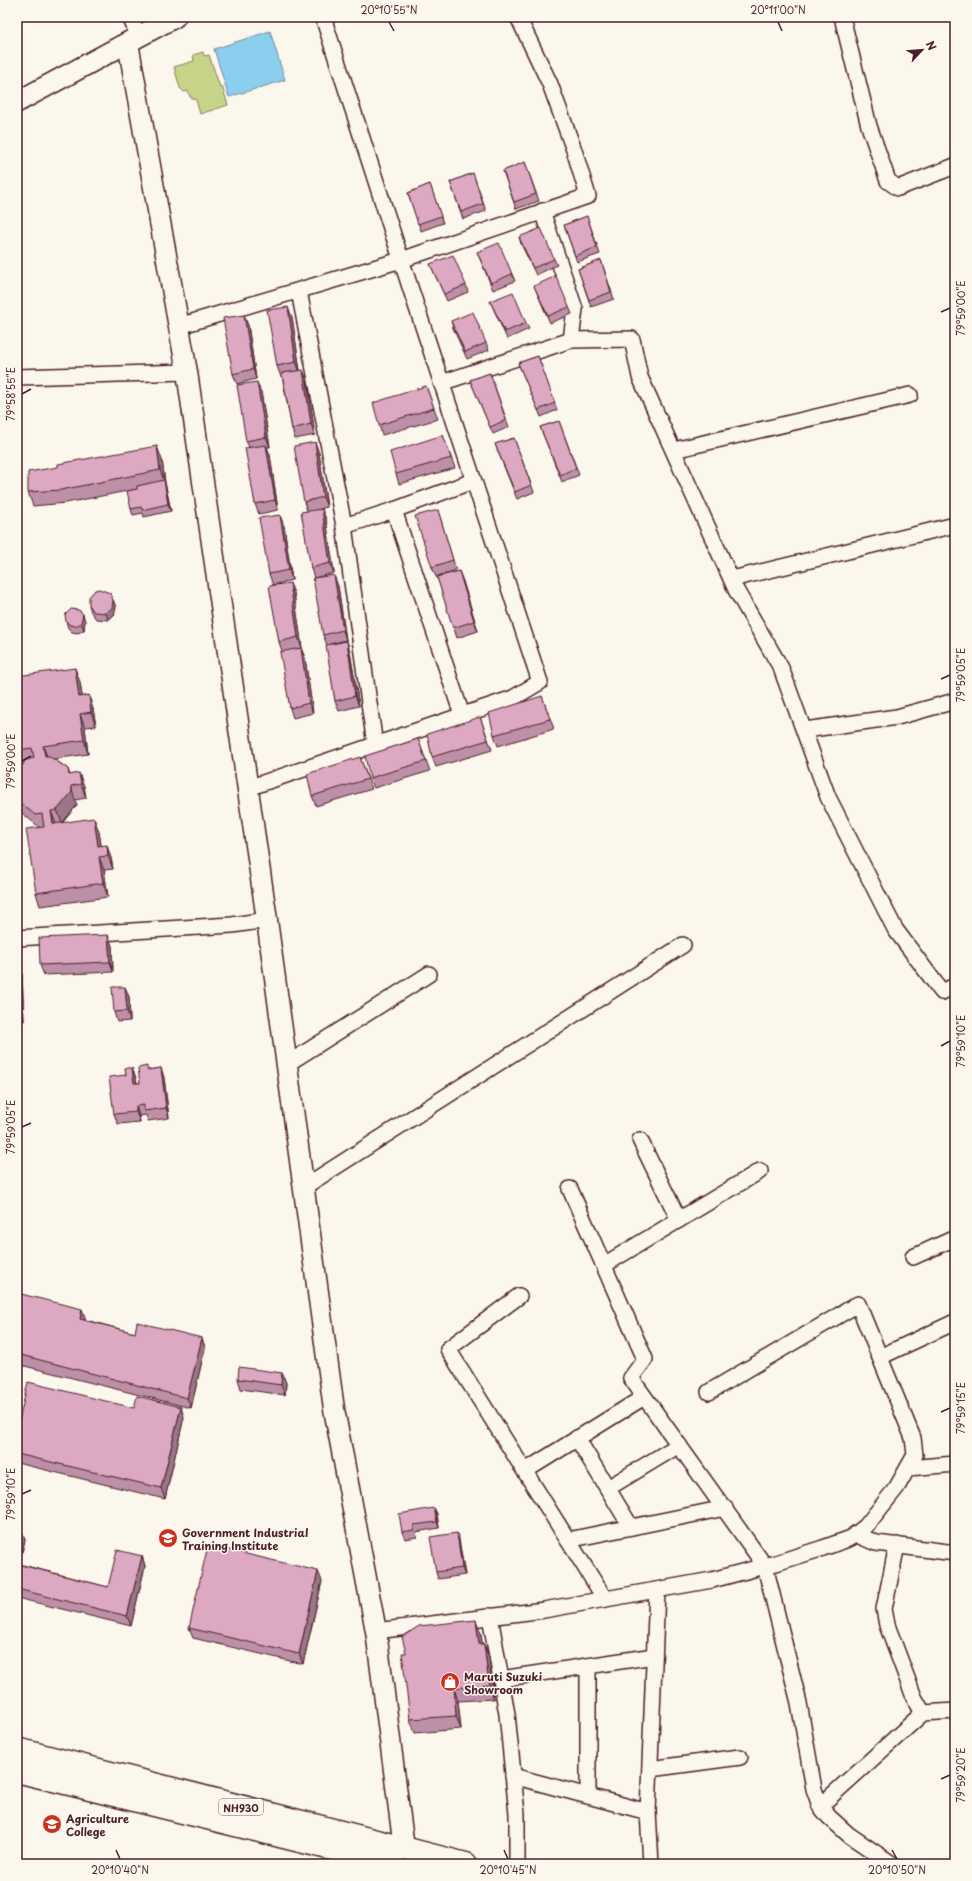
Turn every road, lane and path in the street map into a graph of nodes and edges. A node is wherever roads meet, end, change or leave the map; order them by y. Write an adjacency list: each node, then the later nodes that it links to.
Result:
1 (130, 17): 6 (street)
2 (175, 17): 6 (main road)
3 (323, 17): 10 (street)
4 (518, 17): 9 (street)
5 (842, 17): 8 (street)
6 (133, 40): 7 (main road); 12 (main road)
7 (17, 102)
8 (955, 166)
9 (542, 212): 10 (street); 13 (street)
10 (401, 260): 11 (street); 16 (street)
11 (298, 290): 12 (street); 22 (street)
12 (179, 326): 14 (main road)
13 (571, 340): 16 (street); 18 (street)
14 (187, 372): 15 (street); 28 (main road)
15 (17, 378)
16 (441, 382): 19 (street)
17 (910, 395): 18 (street)
18 (674, 450): 23 (street)
19 (473, 481): 20 (street); 25 (street)
20 (394, 510): 22 (street); 25 (street)
21 (955, 525): 23 (street)
22 (344, 526): 27 (street)
23 (732, 579): 26 (street)
24 (955, 702): 26 (street)
25 (462, 715): 27 (street)
26 (805, 730): 33 (street)
27 (375, 745): 28 (street)
28 (248, 788): 29 (main road)
29 (267, 920): 30 (street); 34 (main road)
30 (17, 938)
31 (683, 945): 37 (street)
32 (429, 974): 34 (street)
33 (955, 986)
34 (287, 1064): 37 (main road)
35 (640, 1140): 39 (street)
36 (760, 1172): 39 (street)
37 (304, 1187): 64 (main road)
38 (570, 1189): 42 (street)
39 (679, 1220): 42 (street)
40 (955, 1238): 41 (street)
41 (913, 1257)
42 (604, 1265): 47 (street)
43 (519, 1296): 52 (street)
44 (955, 1322): 45 (street)
45 (880, 1357): 46 (street); 51 (street)
46 (709, 1392)
47 (644, 1397): 48 (street); 49 (street)
48 (577, 1438): 52 (street); 53 (street)
49 (679, 1445): 53 (street); 54 (street)
50 (955, 1464): 51 (street)
51 (908, 1468): 56 (street)
52 (525, 1471): 57 (street)
53 (608, 1488): 55 (street)
54 (725, 1508): 55 (street); 60 (street)
55 (631, 1527): 57 (street)
56 (855, 1534): 58 (street); 60 (street)
57 (568, 1540): 62 (street)
58 (897, 1546): 59 (street); 69 (street)
59 (955, 1553)
60 (766, 1566): 61 (street); 76 (street)
61 (657, 1590): 62 (street); 65 (street)
62 (605, 1599): 63 (street)
63 (490, 1616): 64 (street); 67 (street)
64 (376, 1631): 78 (main road)
65 (654, 1656): 66 (street); 72 (street)
66 (588, 1666): 67 (street); 75 (street)
67 (501, 1679): 74 (street)
68 (955, 1711): 69 (street)
69 (923, 1713): 76 (street)
70 (17, 1749): 78 (highway, NH930)
71 (740, 1757): 72 (street)
72 (650, 1770): 77 (street)
73 (17, 1771): 78 (highway, NH930)
74 (513, 1776): 75 (street); 80 (street)
75 (588, 1796): 77 (street)
76 (820, 1806): 82 (street)
77 (648, 1812): 81 (street)
78 (388, 1856): 79 (highway, NH930)
79 (466, 1864)
80 (517, 1864)
81 (651, 1864)
82 (892, 1864)

